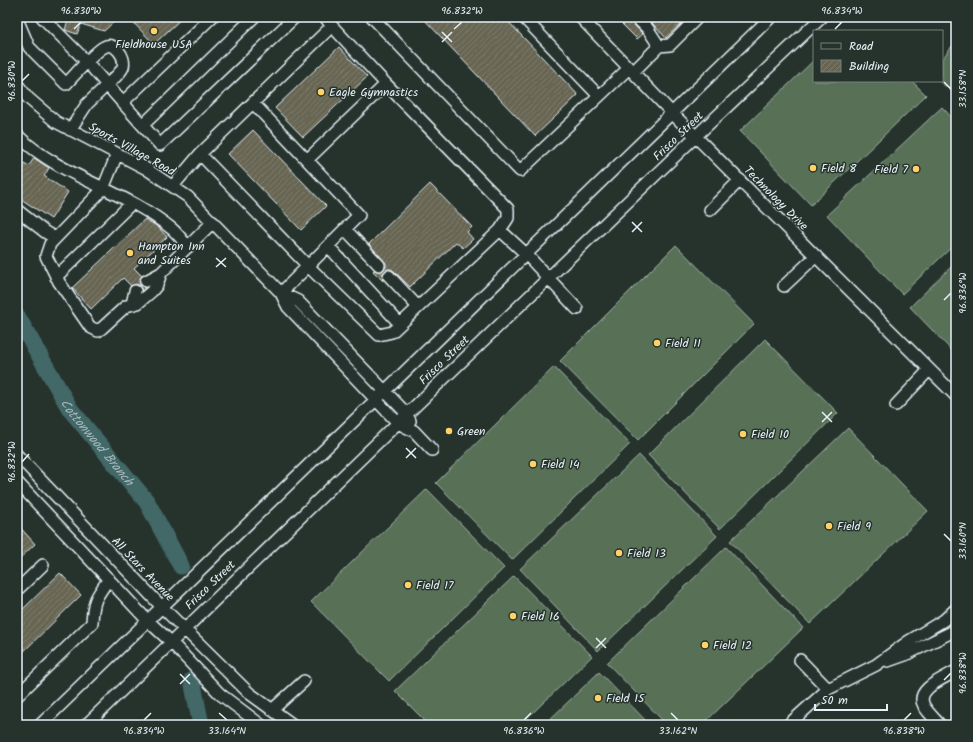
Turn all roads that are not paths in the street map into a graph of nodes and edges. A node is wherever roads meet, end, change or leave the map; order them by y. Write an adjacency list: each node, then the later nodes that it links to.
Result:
1 (42, 17): 16 (street)
2 (212, 17): 22 (street)
3 (254, 17): 25 (street)
4 (295, 17): 25 (street)
5 (325, 17): 14 (street)
6 (372, 17): 21 (street)
7 (523, 17): 21 (street)
8 (580, 17): 17 (street, Technology Drive)
9 (636, 17): 15 (street)
10 (698, 17): 15 (street)
11 (771, 17): 24 (street, Frisco Street)
12 (822, 17): 28 (street, Frisco Street)
13 (17, 19): 16 (street)
14 (332, 26): 18 (street); 23 (street)
15 (659, 46): 17 (street)
16 (87, 62): 19 (street); 19 (street)
17 (631, 70): 21 (street); 24 (street, Technology Drive)
18 (386, 84): 31 (street); 40 (street)
19 (107, 85): 22 (street); 26 (street)
20 (19, 91): 26 (street, Sports Village Road)
21 (599, 96)
22 (122, 103): 25 (street)
23 (253, 103): 30 (street); 31 (street)
24 (672, 112): 28 (street, Technology Drive); 44 (street, Frisco Street)
25 (143, 125)
26 (70, 130): 29 (street, Sports Village Road)
27 (17, 136): 34 (street)
28 (696, 136): 32 (street, Technology Drive); 51 (street, Frisco Street)
29 (117, 154): 33 (street, Sports Village Road); 34 (street)
30 (200, 154): 33 (street); 47 (street)
31 (307, 160): 39 (street)
32 (740, 180): 37 (street); 45 (street, Technology Drive)
33 (173, 186): 38 (street, Sports Village Road)
34 (104, 189): 35 (street); 41 (street)
35 (132, 203): 43 (street); 50 (street)
36 (17, 210): 41 (street)
37 (710, 210)
38 (213, 222): 43 (street); 55 (street, Sports Village Road)
39 (345, 229): 42 (street); 46 (street)
40 (500, 230): 44 (street); 57 (street)
41 (55, 238): 50 (street)
42 (328, 246): 47 (street); 59 (street)
43 (188, 247): 48 (street)
44 (527, 255): 51 (street); 61 (street, Frisco Street)
45 (816, 256): 53 (street); 60 (street, Technology Drive)
46 (379, 265)
47 (308, 266): 55 (street); 59 (street)
48 (161, 273): 52 (street); 56 (street)
49 (389, 276): 57 (street)
50 (56, 277): 56 (street)
51 (549, 278): 58 (street); 65 (street, Frisco Street)
52 (146, 281)
53 (784, 286)
54 (135, 290): 56 (street)
55 (281, 293): 61 (street, Sports Village Road); 63 (street, Sports Village Road)
56 (132, 304)
57 (418, 307): 59 (street)
58 (577, 309)
59 (400, 324)
60 (929, 370): 62 (street, Technology Drive); 64 (street)
61 (384, 391): 63 (street, Frisco Street); 65 (street, Sports Village Road)
62 (956, 396)
63 (375, 400): 66 (street, Sports Village Road); 74 (street, Frisco Street)
64 (896, 405)
65 (407, 414): 66 (street, Frisco Street); 67 (street)
66 (398, 423): 67 (street, Sports Village Road); 77 (street, Frisco Street)
67 (414, 432): 68 (street)
68 (432, 450)
69 (18, 458): 74 (street, All Stars Avenue)
70 (17, 482): 72 (street)
71 (43, 565): 73 (street)
72 (109, 579): 76 (street); 85 (street)
73 (17, 590)
74 (161, 606): 76 (street, Frisco Street); 77 (street, All Stars Avenue)
75 (956, 609): 81 (street)
76 (147, 620): 79 (street); 87 (street, Frisco Street)
77 (184, 628): 79 (street, Frisco Street); 86 (street, All Stars Avenue)
78 (956, 630): 81 (street)
79 (171, 642): 88 (street, Frisco Street); 89 (street)
80 (800, 660): 84 (street)
81 (876, 665): 84 (street)
82 (956, 671): 92 (street)
83 (304, 681): 86 (street)
84 (828, 689): 91 (street)
85 (17, 696)
86 (272, 710): 90 (street, All Stars Avenue)
87 (40, 725)
88 (86, 725)
89 (262, 725)
90 (293, 725)
91 (788, 725)
92 (940, 725)

